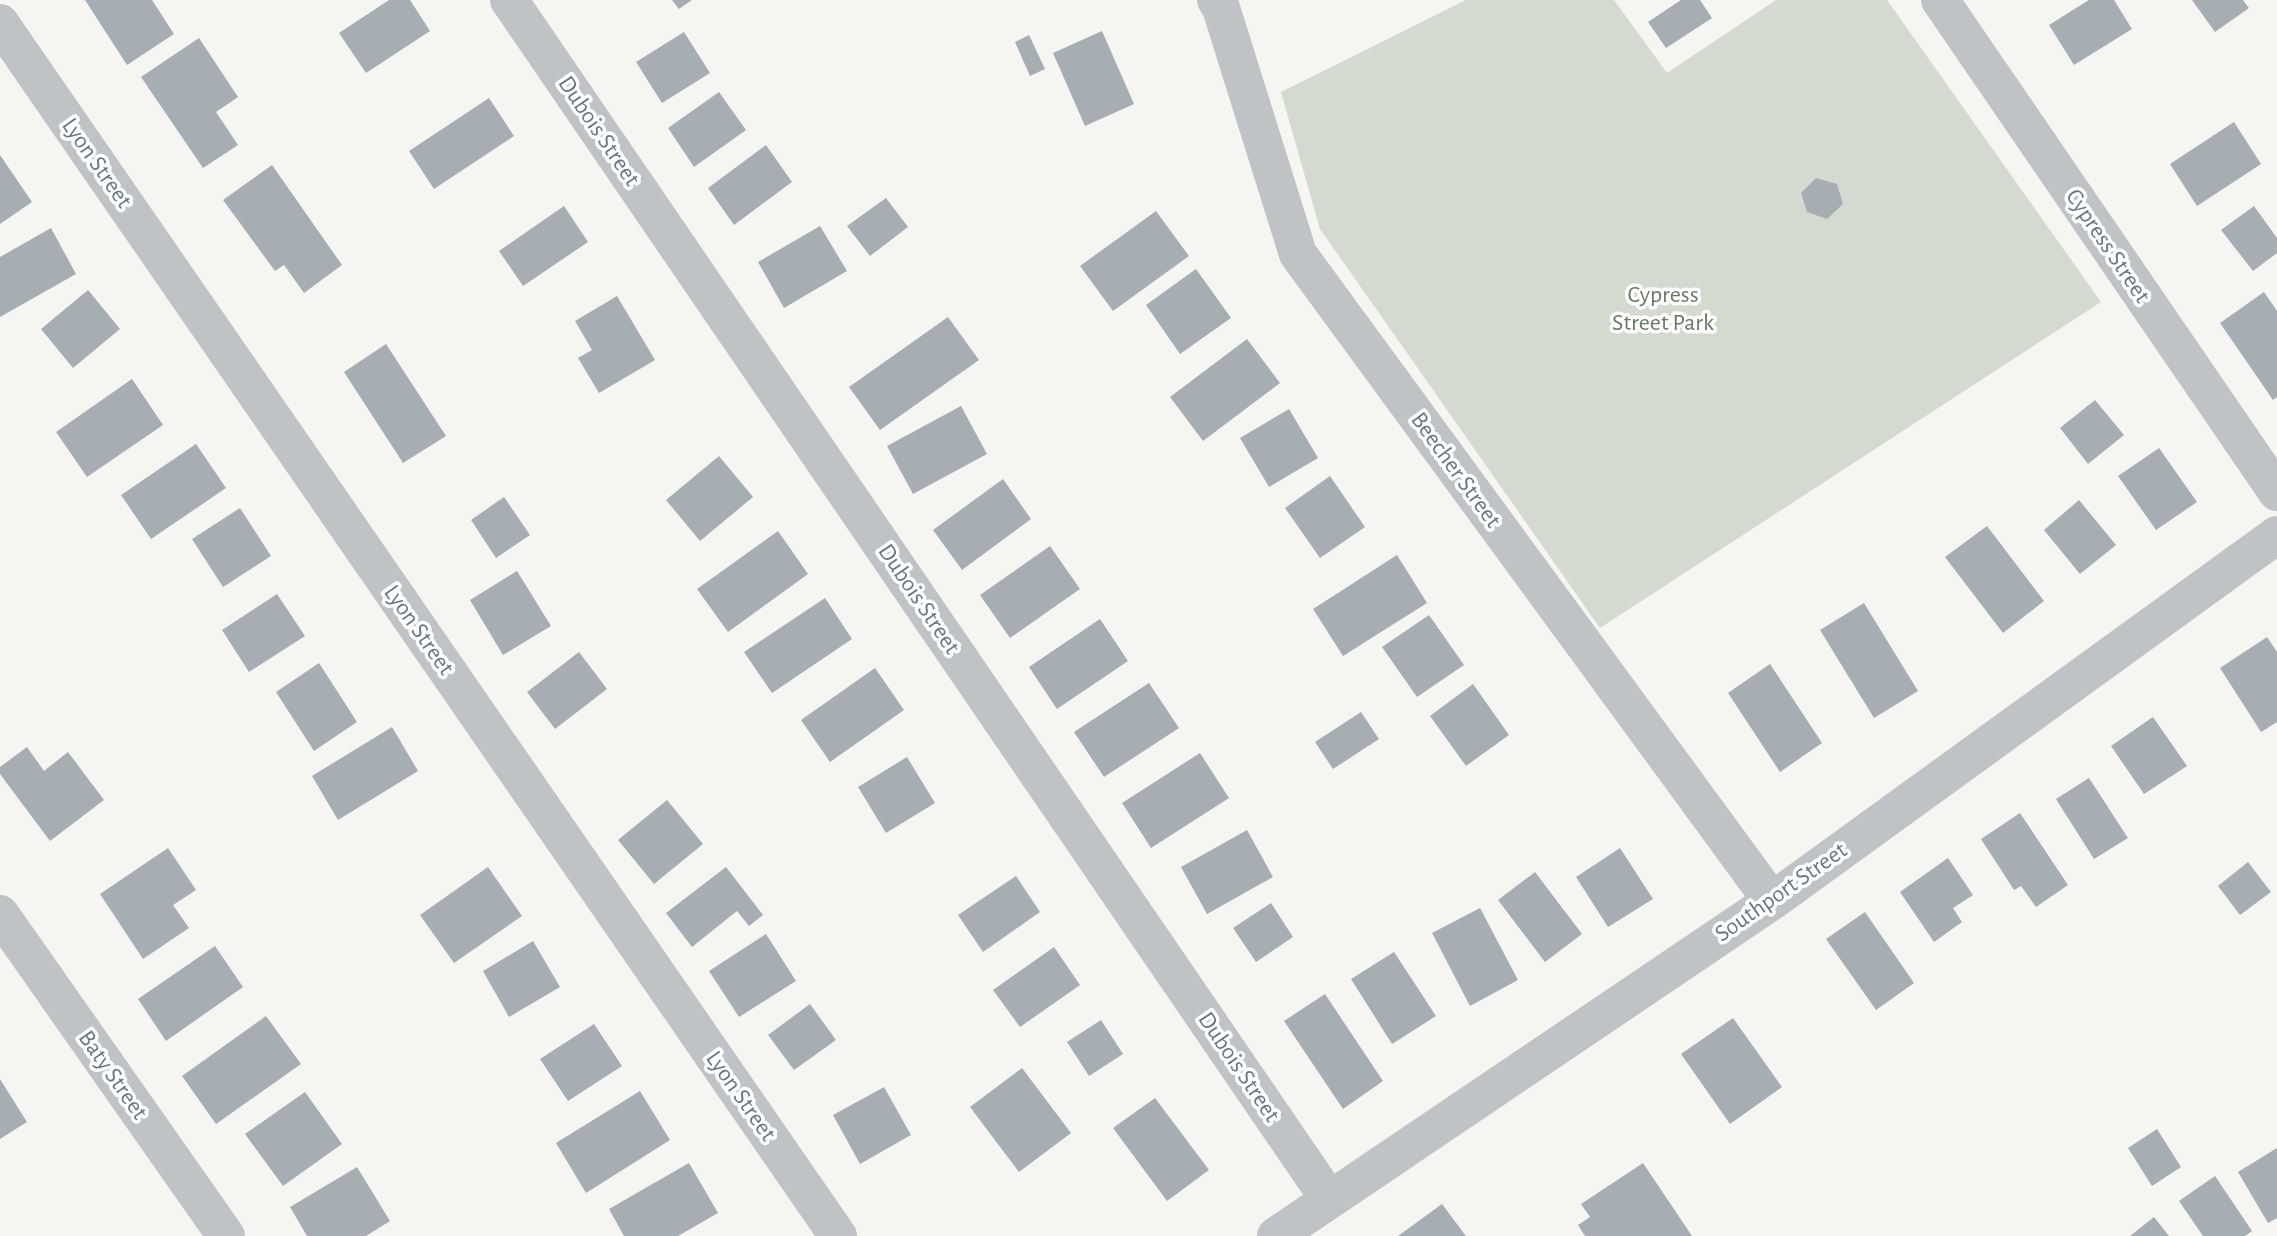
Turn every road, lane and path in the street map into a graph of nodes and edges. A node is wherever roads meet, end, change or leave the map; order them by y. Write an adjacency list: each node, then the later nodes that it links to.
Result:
1 (509, 0): 9 (street, Dubois Street)
2 (1216, 0): 7 (street, Beecher Street)
3 (1940, 0): 5 (street, Cypress Street)
4 (0, 23): 11 (street, Lyon Street)
5 (2277, 492)
6 (2277, 534): 7 (street, Southport Street)
7 (1772, 901): 9 (street, Southport Street)
8 (0, 914): 10 (street, Baty Street)
9 (1329, 1199): 12 (street, Southport Street)
10 (226, 1236)
11 (838, 1236)
12 (1276, 1236)

